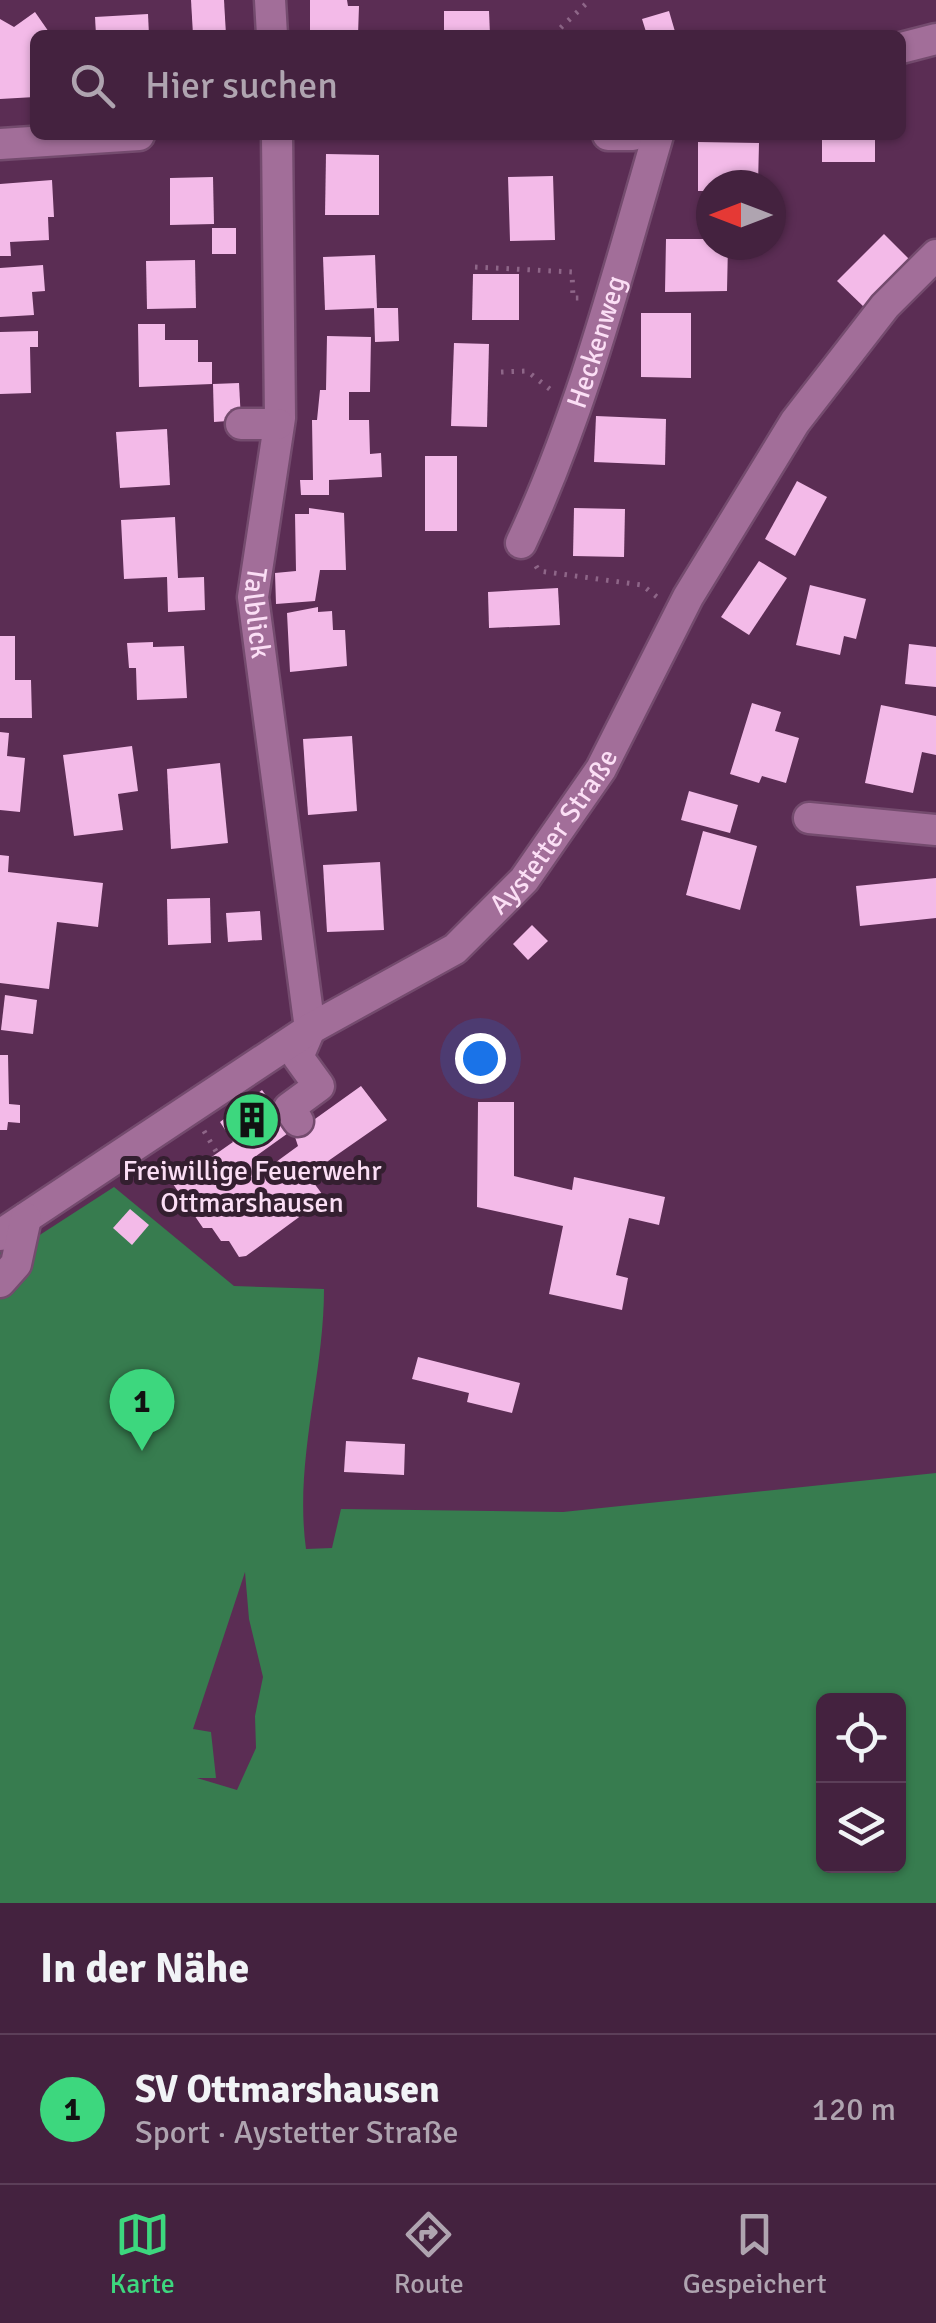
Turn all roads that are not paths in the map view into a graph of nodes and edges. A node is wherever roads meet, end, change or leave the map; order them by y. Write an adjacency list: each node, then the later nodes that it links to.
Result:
1 (270, 0): 2 (street)
2 (272, 30)
3 (936, 40): 4 (street)
4 (906, 47)
5 (62, 140): 8 (street)
6 (277, 140): 11 (street, Talblick)
7 (657, 140): 12 (street, Heckenweg)
8 (0, 144)
9 (936, 255): 15 (street, Aystetter Straße)
10 (242, 424): 11 (street)
11 (278, 424): 15 (street, Talblick)
12 (521, 543)
13 (810, 818): 14 (street)
14 (936, 830)
15 (310, 1029): 16 (street, Talblick); 17 (street, Aystetter Straße)
16 (298, 1121)
17 (26, 1218): 18 (street, Aystetter Straße); 19 (street)
18 (0, 1235)
19 (0, 1282)

